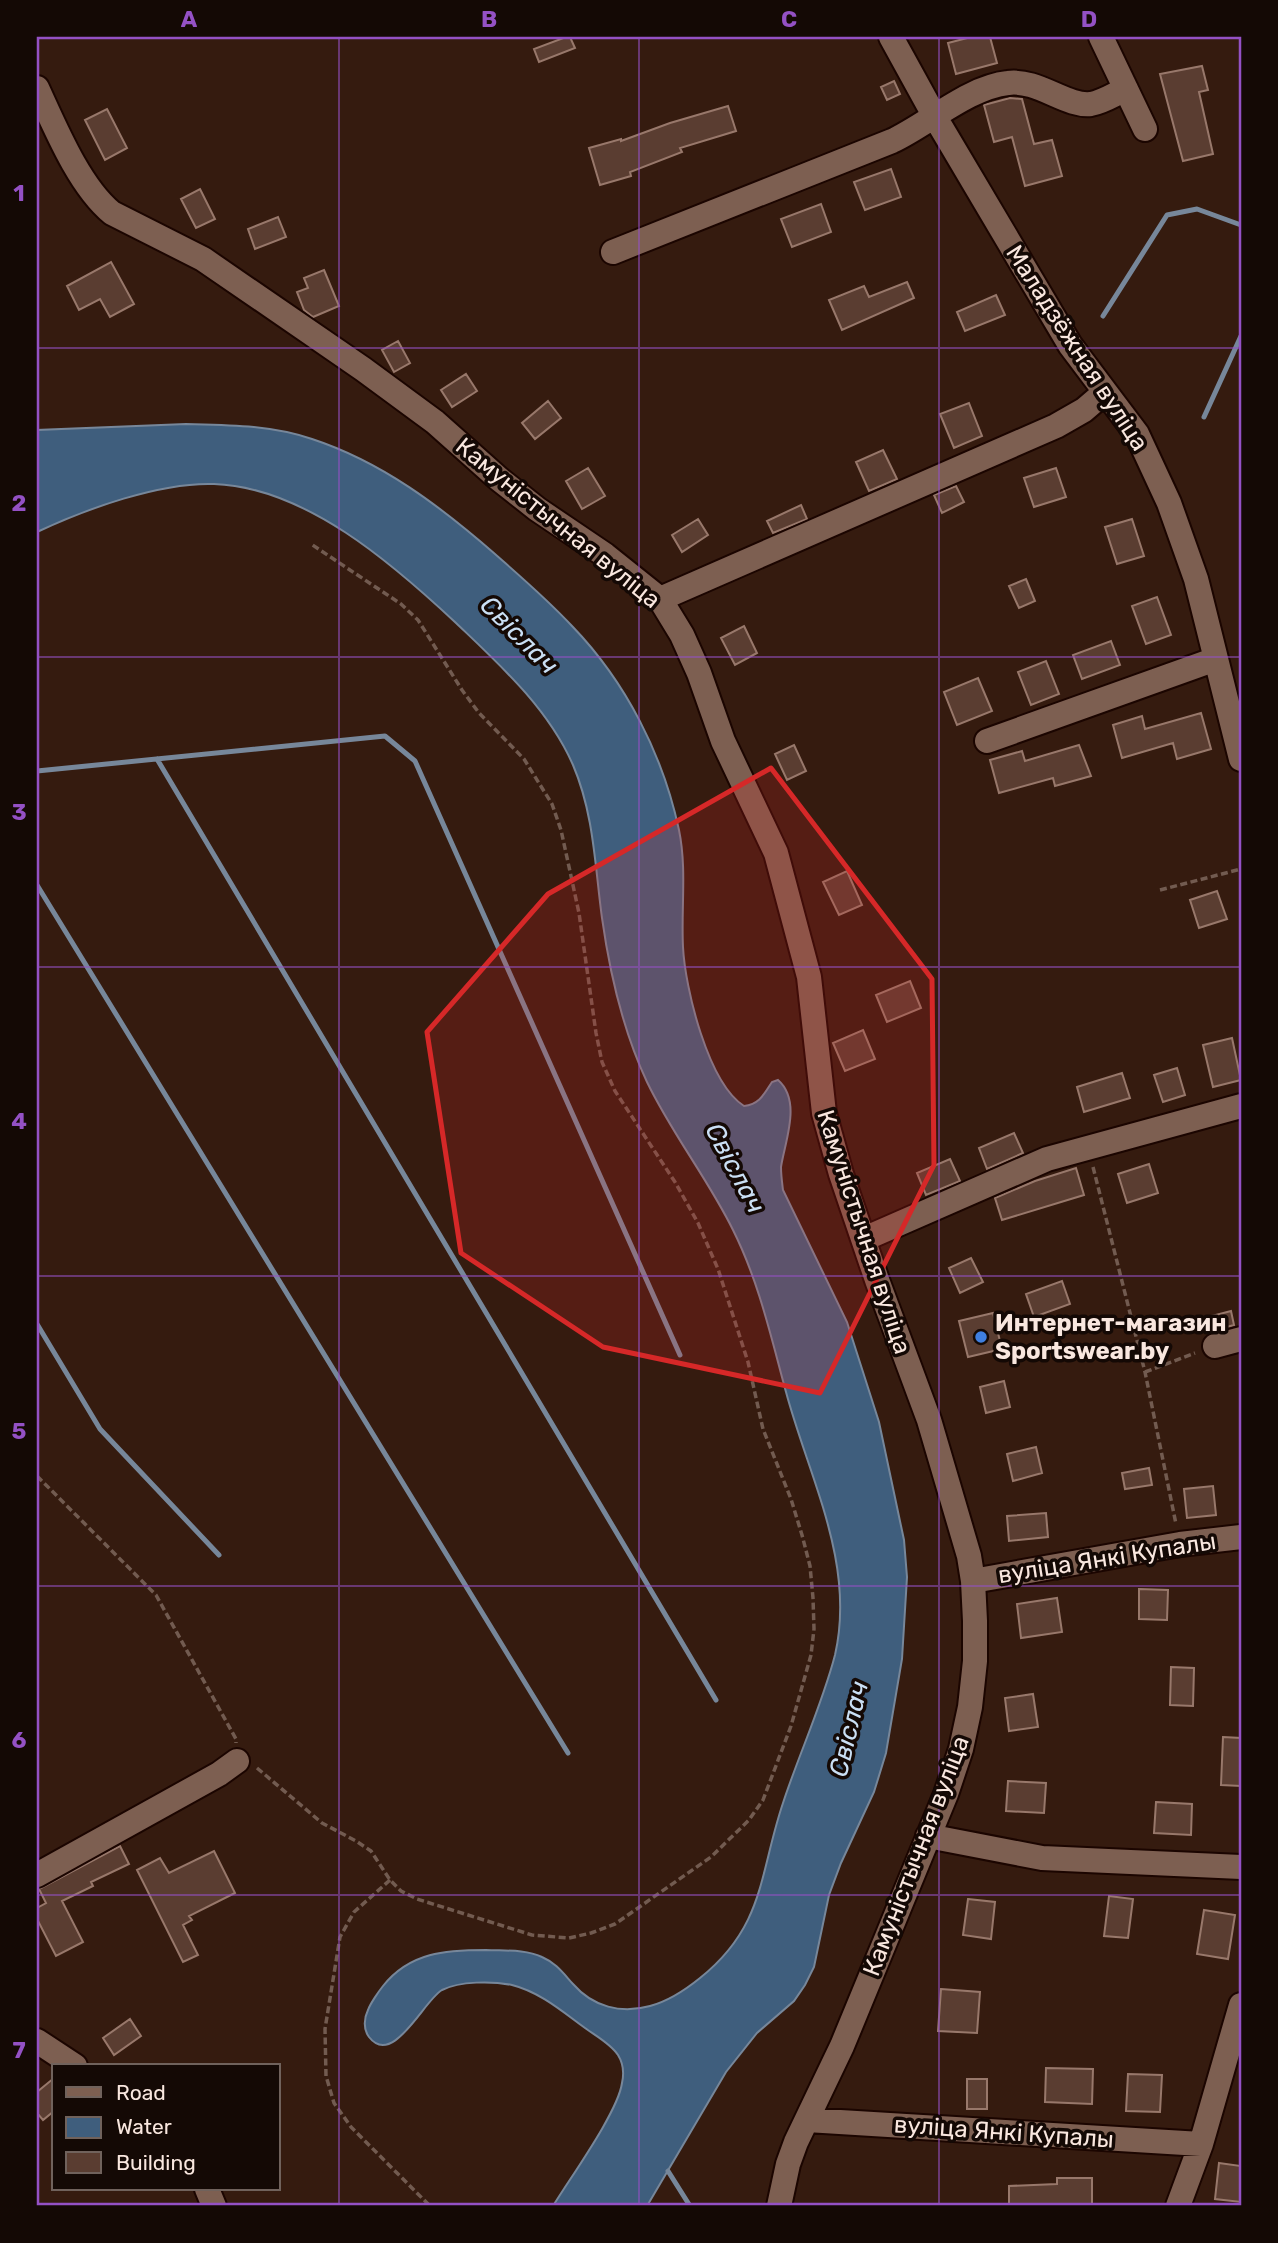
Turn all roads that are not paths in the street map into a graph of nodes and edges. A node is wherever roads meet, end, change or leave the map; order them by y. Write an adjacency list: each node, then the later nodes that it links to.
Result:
1 (891, 37): 5 (street, Маладзёжная вуліца)
2 (1101, 37): 4 (street)
3 (37, 88): 9 (street, Камуністычная вуліца)
4 (1126, 89): 5 (street); 6 (street)
5 (935, 117): 7 (street); 8 (street, Маладзёжная вуліца)
6 (1145, 129)
7 (613, 252)
8 (1105, 392): 9 (street); 10 (street, Маладзёжная вуліца)
9 (660, 599): 14 (street, Камуністычная вуліца)
10 (1216, 659): 11 (street); 12 (street, Маладзёжная вуліца)
11 (987, 741)
12 (1241, 759)
13 (1241, 1105): 14 (street)
14 (864, 1239): 18 (street, Камуністычная вуліца)
15 (1241, 1339): 16 (street)
16 (1215, 1346)
17 (1241, 1537): 18 (street, вуліца Янкі Купалы)
18 (973, 1581): 20 (street, Камуністычная вуліца)
19 (237, 1761): 22 (street)
20 (928, 1836): 21 (street); 26 (street, Камуністычная вуліца)
21 (1241, 1867)
22 (37, 1875)
23 (1241, 2005): 27 (street)
24 (37, 2040): 25 (street)
25 (72, 2064)
26 (807, 2120): 27 (street, вуліца Янкі Купалы); 28 (street, Камуністычная вуліца)
27 (1201, 2144): 29 (street)
28 (779, 2206)
29 (1178, 2206)

